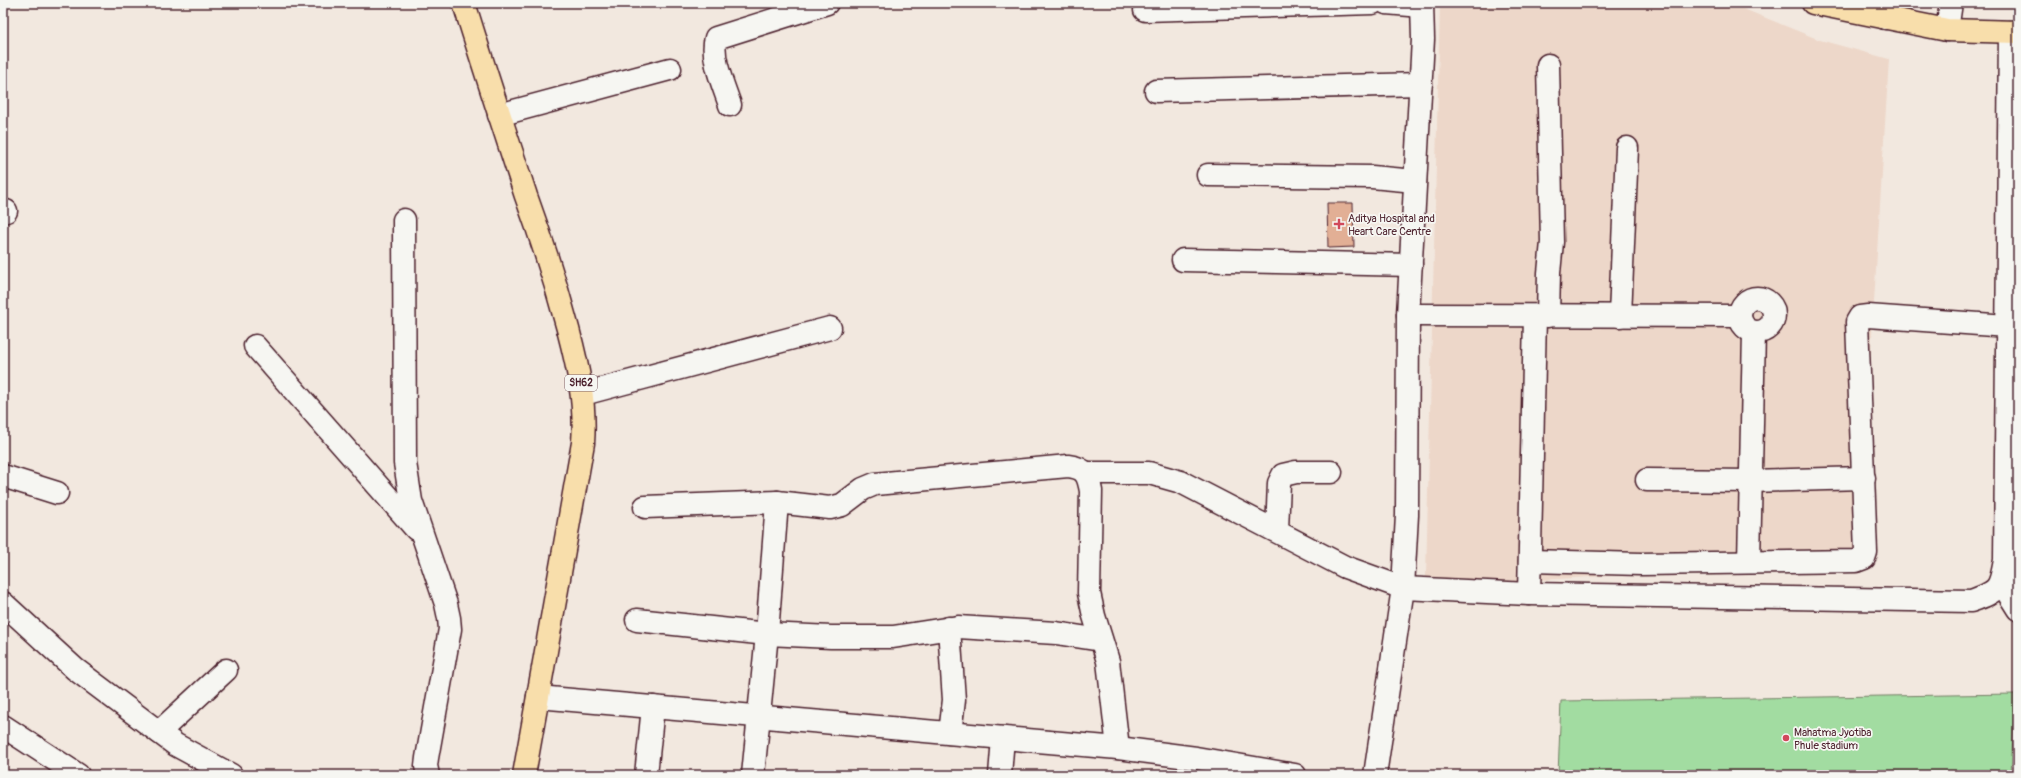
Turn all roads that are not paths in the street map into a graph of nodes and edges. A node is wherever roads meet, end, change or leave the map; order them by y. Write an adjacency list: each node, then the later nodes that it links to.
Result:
1 (464, 3): 17 (main road, SH62)
2 (827, 3): 16 (street)
3 (1373, 3): 8 (street)
4 (1386, 3): 7 (street)
5 (1813, 3): 9 (main road)
6 (1951, 3): 10 (street)
7 (1422, 4): 14 (street)
8 (1145, 10)
9 (1887, 10): 10 (main road)
10 (1947, 30): 11 (main road)
11 (2014, 32): 28 (street)
12 (1548, 66): 25 (street)
13 (670, 69): 17 (street)
14 (1421, 84): 15 (street); 20 (street)
15 (1156, 91)
16 (730, 106)
17 (499, 115): 33 (main road, SH62)
18 (1627, 148): 26 (street)
19 (1208, 175): 20 (street)
20 (1415, 181): 23 (street)
21 (404, 220): 45 (street)
22 (1183, 260): 23 (street)
23 (1410, 265): 24 (street)
24 (1408, 315): 25 (street); 49 (street)
25 (1541, 316): 26 (street); 46 (street)
26 (1620, 316): 27 (street)
27 (1740, 316): 30 (street); 30 (street)
28 (2007, 326): 32 (street); 37 (street)
29 (830, 328): 33 (street)
30 (1754, 332): 39 (street)
31 (255, 346): 45 (street)
32 (2012, 385): 40 (street)
33 (583, 394): 58 (main road, SH62)
34 (1331, 472): 44 (street)
35 (1085, 473): 42 (street); 44 (street); 56 (street)
36 (3, 476): 41 (street)
37 (1864, 478): 39 (street); 47 (street)
38 (1647, 480): 39 (street)
39 (1751, 481): 47 (street)
40 (2012, 489): 48 (street)
41 (57, 493)
42 (777, 502): 43 (street); 55 (street)
43 (645, 507)
44 (1277, 530): 49 (street)
45 (422, 536): 68 (street)
46 (1530, 561): 47 (street); 50 (street)
47 (1749, 562)
48 (2001, 582): 50 (street); 52 (street)
49 (1394, 585): 50 (street); 74 (street)
50 (1529, 594)
51 (3, 603): 62 (street)
52 (2018, 609)
53 (636, 620): 55 (street)
54 (949, 628): 55 (street); 56 (street); 63 (street)
55 (767, 634): 60 (street)
56 (1101, 640): 65 (street)
57 (226, 670): 62 (street)
58 (538, 697): 59 (street); 69 (main road, SH62)
59 (653, 707): 60 (street); 70 (street)
60 (759, 716): 63 (street); 71 (street)
61 (3, 726): 66 (street)
62 (159, 732): 67 (street)
63 (950, 733): 64 (street)
64 (1003, 738): 65 (street); 72 (street)
65 (1118, 748): 73 (street)
66 (78, 775)
67 (231, 775)
68 (428, 775)
69 (524, 775)
70 (646, 775)
71 (753, 775)
72 (1000, 775)
73 (1295, 775)
74 (1375, 775)

